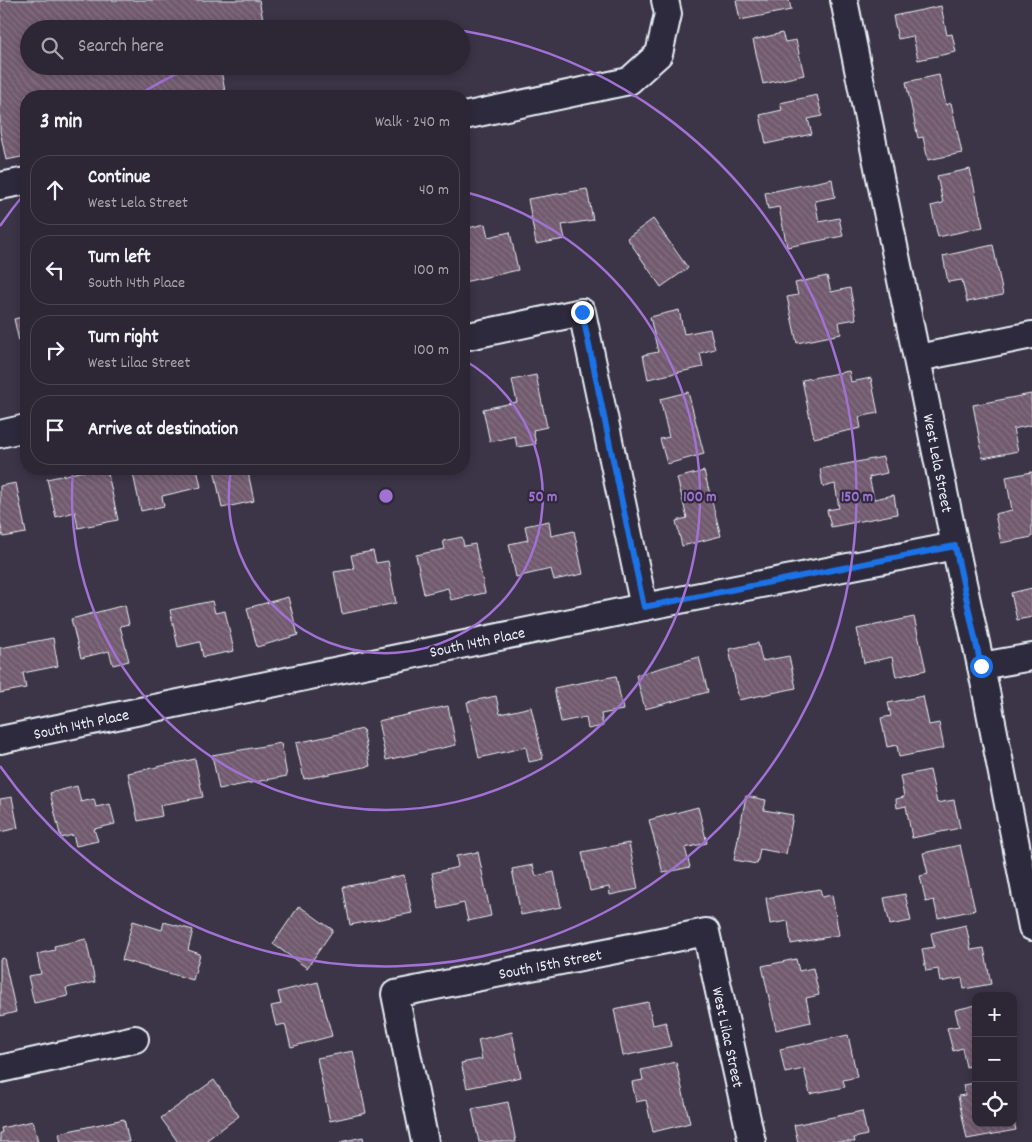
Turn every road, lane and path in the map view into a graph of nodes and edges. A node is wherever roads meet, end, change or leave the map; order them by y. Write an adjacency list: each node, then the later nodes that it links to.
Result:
1 (665, 0): 3 (street)
2 (844, 0): 8 (street, West Lela Street)
3 (470, 115)
4 (20, 182): 5 (street)
5 (0, 186)
6 (1032, 335): 8 (street)
7 (470, 336): 12 (street)
8 (918, 358): 11 (street, West Lela Street)
9 (20, 429): 10 (street)
10 (0, 434)
11 (955, 546): 12 (street, South 14th Place); 14 (street, West Lela Street)
12 (644, 607): 15 (street, South 14th Place)
13 (1032, 657): 14 (street)
14 (981, 666): 16 (street, West Lela Street)
15 (0, 740)
16 (1032, 927)
17 (706, 932): 20 (street, South 15th Street); 21 (street, West Lilac Street)
18 (135, 1039): 19 (street)
19 (0, 1069)
20 (425, 1142)
21 (752, 1142)

